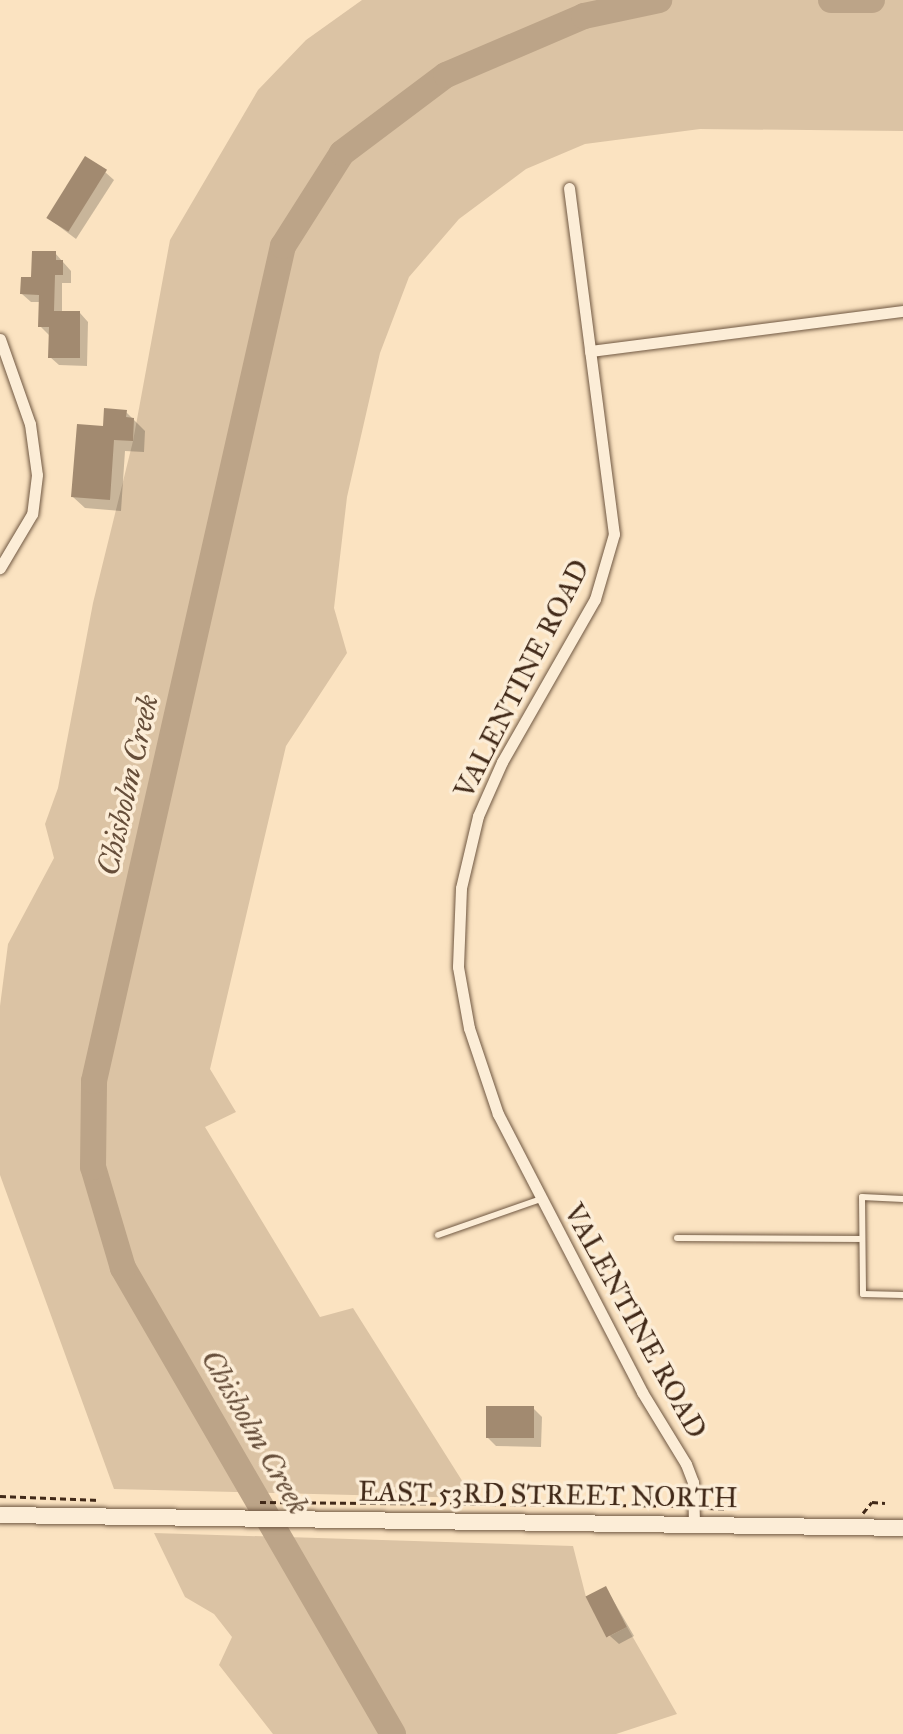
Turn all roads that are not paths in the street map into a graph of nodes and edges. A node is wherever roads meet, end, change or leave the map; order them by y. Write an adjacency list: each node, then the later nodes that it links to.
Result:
1 (569, 188): 4 (street, VALENTINE ROAD)
2 (903, 311): 4 (street)
3 (0, 339): 5 (street)
4 (590, 351): 6 (street, VALENTINE ROAD)
5 (0, 568)
6 (541, 1199): 8 (lane); 13 (street, VALENTINE ROAD)
7 (903, 1199): 10 (lane)
8 (438, 1235)
9 (677, 1238): 10 (lane)
10 (862, 1239): 11 (lane)
11 (903, 1295)
12 (0, 1515): 13 (main road, EAST 53RD STREET NORTH)
13 (694, 1515): 14 (main road, EAST 53RD STREET NORTH)
14 (903, 1528)

